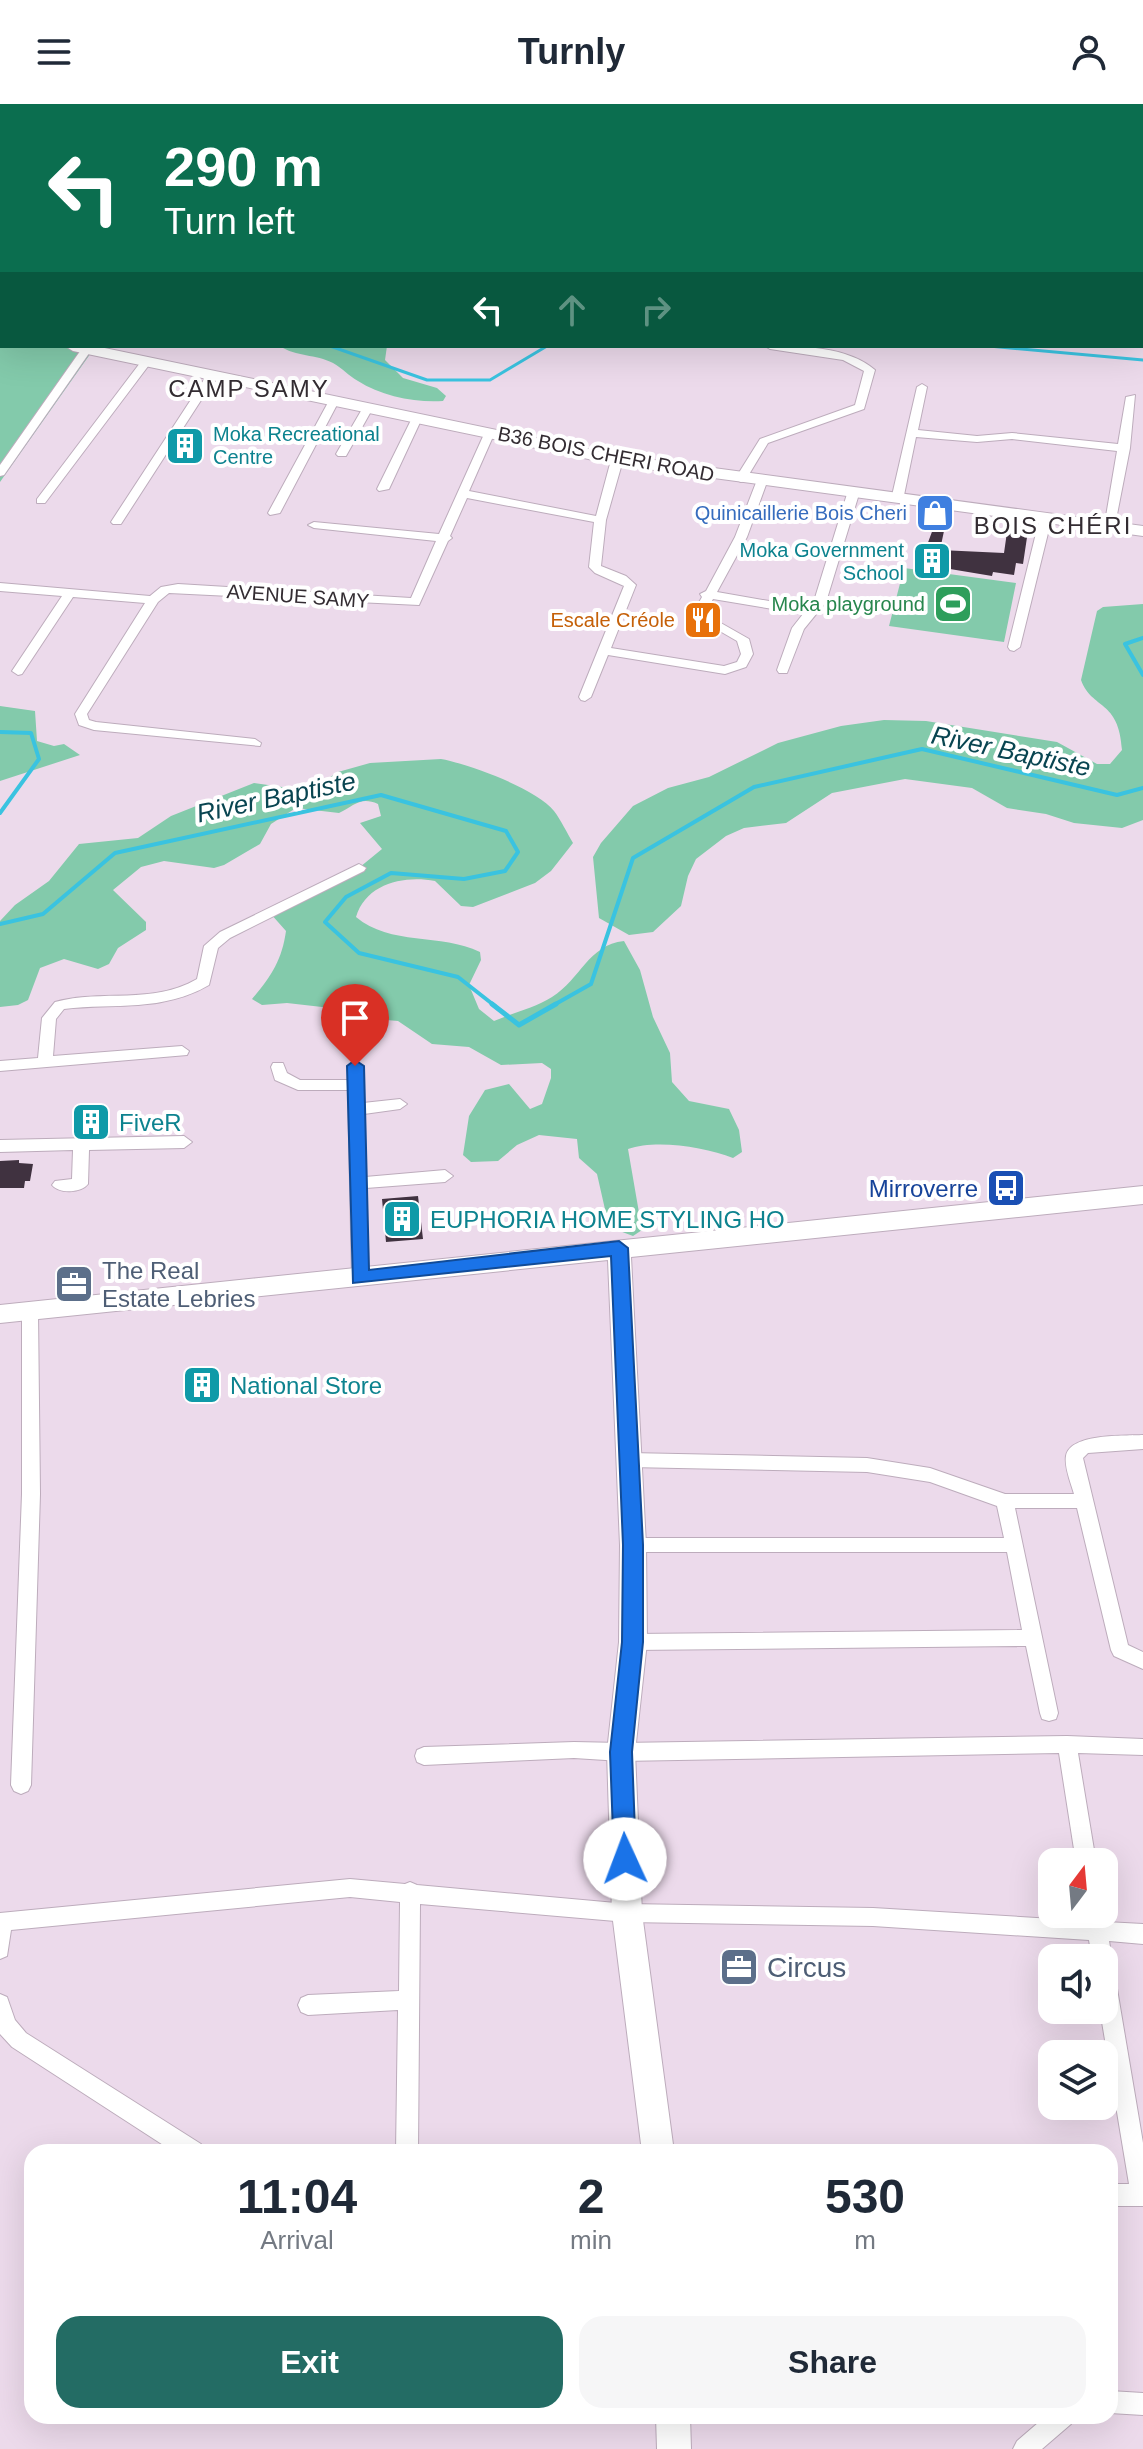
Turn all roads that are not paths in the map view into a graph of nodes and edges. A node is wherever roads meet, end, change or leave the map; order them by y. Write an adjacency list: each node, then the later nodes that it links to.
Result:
1 (80, 348): 3 (main road, B36 BOIS CHERI ROAD); 15 (street)
2 (784, 348): 16 (street)
3 (147, 361): 4 (main road, B36 BOIS CHERI ROAD); 22 (street)
4 (213, 374): 7 (main road, B36 BOIS CHERI ROAD); 26 (street)
5 (922, 387): 11 (street)
6 (1131, 397): 12 (street)
7 (335, 399): 8 (main road, B36 BOIS CHERI ROAD); 23 (street)
8 (369, 406): 9 (main road, B36 BOIS CHERI ROAD); 13 (street)
9 (418, 416): 10 (main road, B36 BOIS CHERI ROAD); 18 (street)
10 (490, 432): 14 (main road, B36 BOIS CHERI ROAD); 19 (street, AVENUE SAMY)
11 (912, 433): 12 (street); 21 (street)
12 (1124, 448): 28 (street)
13 (342, 454)
14 (617, 460): 16 (main road, B36 BOIS CHERI ROAD); 24 (street)
15 (0, 473)
16 (741, 479): 17 (main road, B36 BOIS CHERI ROAD)
17 (761, 482): 20 (main road, B36 BOIS CHERI ROAD); 33 (street)
18 (383, 489)
19 (465, 494): 24 (street); 30 (street, AVENUE SAMY)
20 (853, 494): 21 (main road, B36 BOIS CHERI ROAD); 35 (street)
21 (897, 500): 25 (main road, B36 BOIS CHERI ROAD)
22 (41, 501)
23 (274, 513)
24 (600, 520): 37 (street)
25 (1045, 521): 28 (main road, B36 BOIS CHERI ROAD); 36 (street)
26 (117, 522)
27 (314, 525): 30 (street)
28 (1110, 528): 29 (main road, B36 BOIS CHERI ROAD)
29 (1143, 531)
30 (446, 538): 34 (street, AVENUE SAMY)
31 (0, 587): 32 (street, AVENUE SAMY)
32 (70, 593): 34 (street, AVENUE SAMY); 39 (street)
33 (706, 594): 35 (street); 37 (street)
34 (153, 600): 41 (street)
35 (813, 612): 38 (street)
36 (1014, 647)
37 (606, 651): 40 (street)
38 (783, 670)
39 (18, 671)
40 (585, 697)
41 (255, 743)
42 (359, 868): 44 (street)
43 (182, 1051): 44 (street)
44 (45, 1063): 45 (street)
45 (0, 1066)
46 (355, 1066): 48 (street)
47 (278, 1067): 48 (street)
48 (356, 1085): 50 (street)
49 (400, 1104): 50 (street)
50 (356, 1109): 55 (street)
51 (184, 1142): 53 (street)
52 (0, 1146): 53 (street)
53 (81, 1146): 56 (street)
54 (445, 1176): 55 (street)
55 (358, 1183): 59 (street)
56 (60, 1185)
57 (1143, 1195): 58 (main road)
58 (619, 1248): 59 (main road); 63 (main road)
59 (360, 1278): 60 (main road)
60 (30, 1312): 61 (main road); 76 (street)
61 (0, 1314)
62 (1143, 1442): 65 (street)
63 (629, 1460): 64 (street); 66 (main road)
64 (1005, 1501): 65 (street); 67 (street)
65 (1083, 1501): 70 (street)
66 (633, 1545): 67 (street); 69 (main road)
67 (1014, 1545): 68 (street)
68 (1033, 1638): 69 (street); 71 (street)
69 (633, 1642): 74 (main road)
70 (1143, 1661)
71 (1049, 1713)
72 (1067, 1744): 73 (street); 74 (street); 77 (street)
73 (1143, 1747)
74 (621, 1752): 75 (street); 79 (main road)
75 (424, 1756)
76 (21, 1785)
77 (1084, 1848)
78 (410, 1891): 79 (street); 81 (street); 85 (street)
79 (627, 1913): 80 (street); 91 (main road)
80 (1038, 1921)
81 (1, 1922): 84 (street)
82 (1117, 1928): 83 (street)
83 (1143, 1934)
84 (0, 1949)
85 (409, 2000): 87 (street); 90 (street)
86 (0, 2004): 89 (street)
87 (308, 2005)
88 (1113, 2024): 93 (street)
89 (181, 2144)
90 (407, 2144)
91 (657, 2144)
92 (1118, 2195): 93 (street)
93 (1142, 2195)
94 (1118, 2402): 95 (street)
95 (1143, 2404)
96 (673, 2424): 98 (main road)
97 (1054, 2424): 99 (street)
98 (674, 2449)
99 (1025, 2449)

